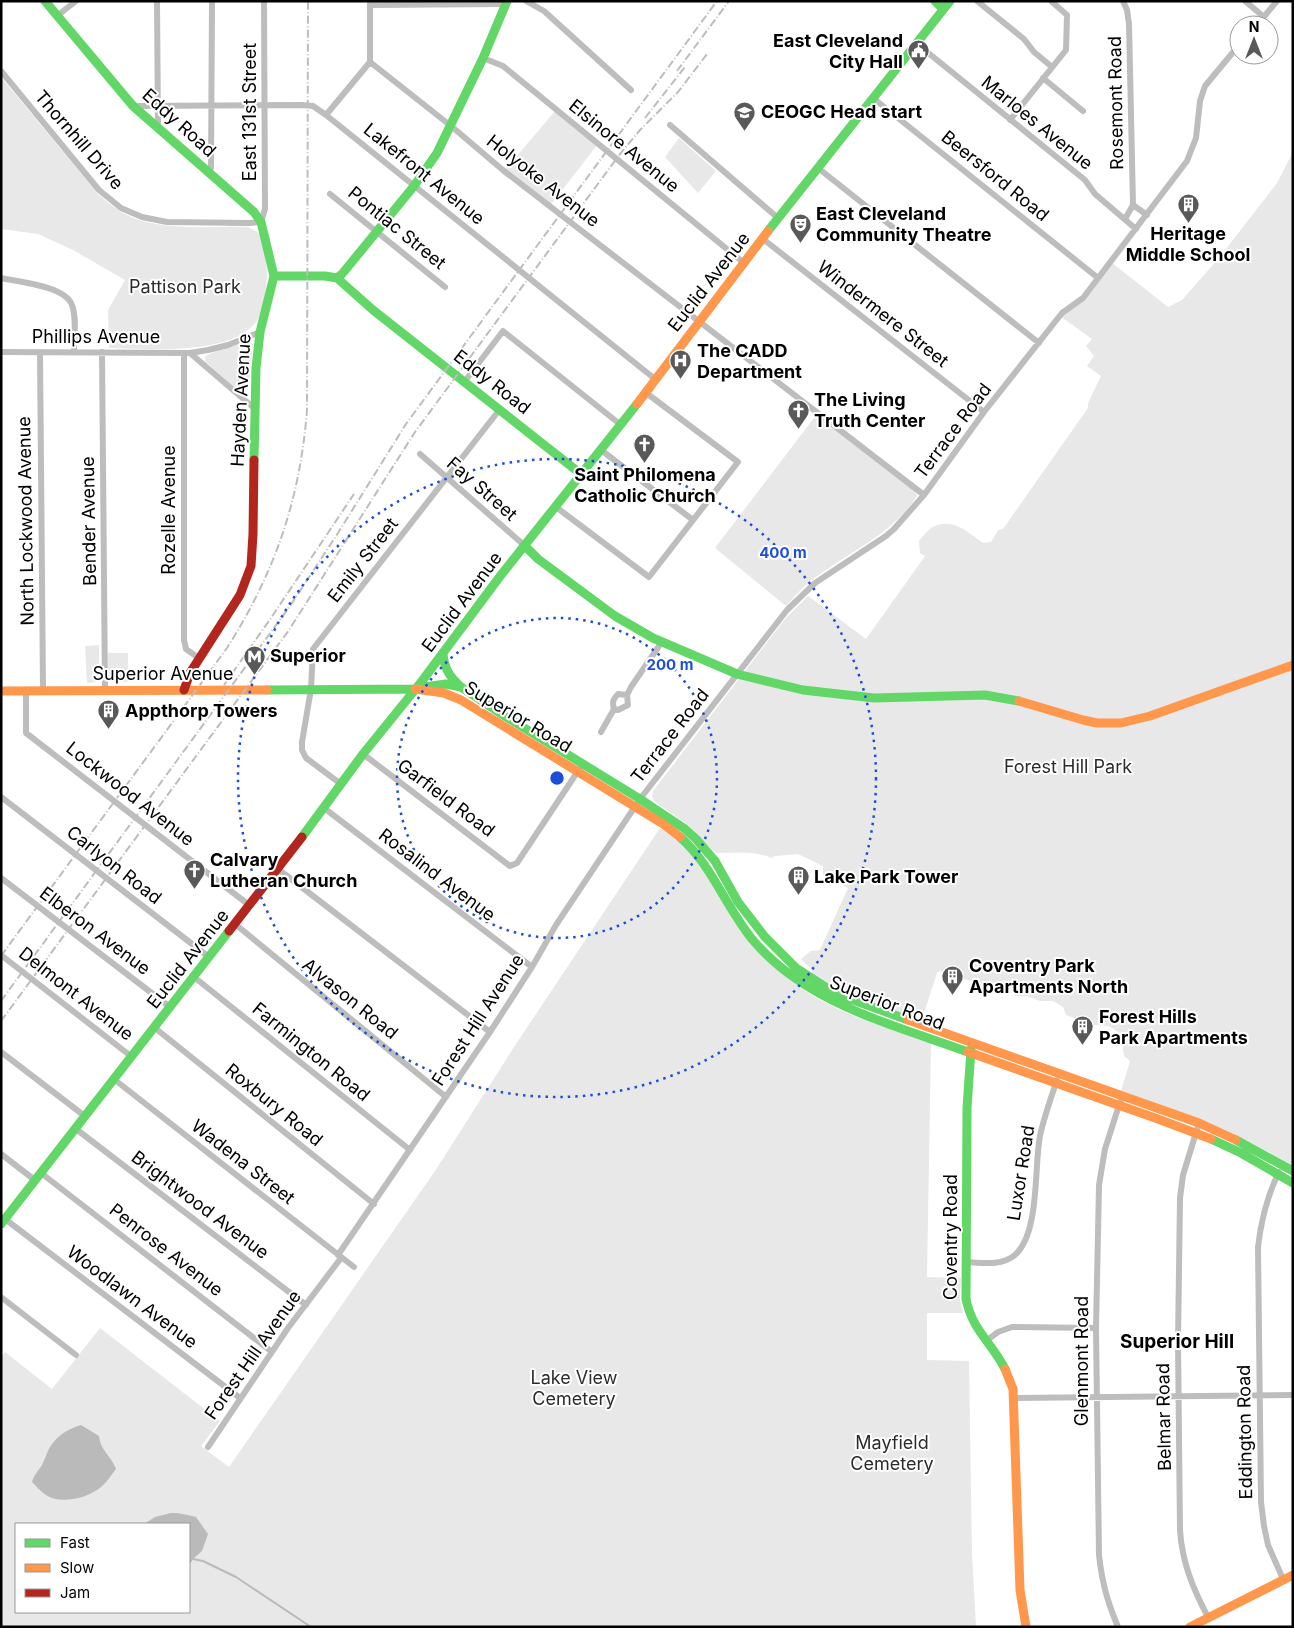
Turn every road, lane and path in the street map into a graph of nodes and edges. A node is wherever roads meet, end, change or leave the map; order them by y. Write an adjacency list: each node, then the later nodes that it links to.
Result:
1 (45, 1): 19 (main road, Eddy Road)
2 (76, 1): 19 (street)
3 (157, 1): 31 (street)
4 (212, 1): 32 (street)
5 (264, 1): 29 (street, East 131st Street)
6 (526, 1): 27 (street)
7 (935, 1): 16 (main road)
8 (950, 1): 16 (main road, Euclid Avenue)
9 (977, 1): 24 (street)
10 (1051, 1): 24 (street)
11 (1123, 1): 43 (street, Rosemont Road)
12 (1245, 1): 17 (street)
13 (1277, 1): 18 (street)
14 (370, 3): 15 (street); 23 (street)
15 (506, 3): 22 (main road)
16 (943, 9): 20 (main road, Euclid Avenue)
17 (1262, 15)
18 (1266, 15)
19 (58, 16): 30 (main road, Eddy Road)
20 (916, 43): 28 (main road, Euclid Avenue); 35 (street, Marloes Avenue)
21 (1229, 57): 44 (street, Terrace Road)
22 (483, 58): 37 (main road); 51 (street, Elsinore Avenue)
23 (370, 62): 34 (street); 37 (street, Holyoke Avenue)
24 (1052, 67): 26 (street)
25 (1, 71): 47 (street, Thornhill Drive)
26 (1043, 78): 33 (street); 35 (street)
27 (631, 90)
28 (874, 98): 39 (main road, Euclid Avenue); 55 (street, Beersford Road)
29 (265, 105): 32 (street, Lakefront Avenue); 34 (street, Lakefront Avenue); 47 (street, East 131st Street)
30 (133, 106): 31 (street, Lakefront Avenue); 38 (main road, Eddy Road)
31 (158, 106): 32 (street, Lakefront Avenue); 38 (street)
32 (211, 106): 40 (street)
33 (1083, 111)
34 (326, 115): 41 (street, Lakefront Avenue)
35 (1010, 120): 46 (street, Marloes Avenue)
36 (670, 125): 45 (street)
37 (451, 126): 41 (main road); 57 (street, Holyoke Avenue)
38 (158, 129): 40 (main road, Eddy Road)
39 (818, 168): 45 (main road, Euclid Avenue); 59 (street)
40 (209, 172): 47 (main road, Eddy Road)
41 (414, 186): 49 (main road); 65 (street, Lakefront Avenue)
42 (330, 194): 49 (street, Pontiac Street)
43 (1134, 205): 44 (street); 46 (street)
44 (1147, 215): 48 (street, Terrace Road)
45 (778, 218): 50 (main road, Euclid Avenue)
46 (1125, 219): 48 (street, Marloes Avenue)
47 (261, 222): 52 (main road, Eddy Road)
48 (1136, 229): 55 (street, Terrace Road)
49 (377, 231): 54 (main road); 56 (street, Pontiac Street)
50 (763, 239): 51 (main road, Euclid Avenue); 70 (street, Windermere Street)
51 (744, 263): 57 (main road, Euclid Avenue)
52 (274, 276): 54 (main road); 58 (main road, Hayden Avenue)
53 (1, 278): 62 (street)
54 (337, 278): 66 (main road, Eddy Road)
55 (1098, 278): 59 (street, Terrace Road)
56 (446, 287)
57 (699, 322): 65 (main road, Euclid Avenue); 76 (street, Holyoke Avenue)
58 (260, 332): 64 (street, Phillips Avenue); 68 (main road, Hayden Avenue)
59 (1039, 343): 70 (street, Terrace Road)
60 (1, 352): 61 (street, Phillips Avenue)
61 (40, 352): 62 (street, Phillips Avenue); 87 (street, North Lockwood Avenue)
62 (74, 352): 63 (street, Phillips Avenue)
63 (102, 352): 64 (street, Phillips Avenue); 88 (street, Bender Avenue)
64 (187, 353): 68 (street); 82 (street, Rozelle Avenue)
65 (655, 379): 67 (main road, Euclid Avenue)
66 (465, 381): 69 (main road, Eddy Road); 71 (street)
67 (645, 392): 71 (main road, Euclid Avenue); 78 (street)
68 (254, 408): 82 (main road, Hayden Avenue)
69 (500, 409): 74 (main road, Eddy Road); 75 (street, Emily Street)
70 (984, 412): 76 (street, Terrace Road)
71 (621, 425): 72 (main road, Euclid Avenue)
72 (600, 450): 74 (main road, Euclid Avenue); 78 (street)
73 (420, 454): 75 (street, Fay Street)
74 (581, 474): 77 (main road, Euclid Avenue)
75 (446, 478): 79 (street, Fay Street); 90 (street, Emily Street)
76 (924, 495): 84 (street, Terrace Road)
77 (556, 507): 78 (street); 79 (main road, Euclid Avenue)
78 (693, 520)
79 (525, 546): 80 (main road); 81 (main road, Euclid Avenue)
80 (661, 642): 84 (main road); 93 (street)
81 (443, 653): 85 (main road); 86 (main road, Euclid Avenue)
82 (200, 659): 89 (main road, Hayden Avenue)
83 (1293, 664): 84 (main road)
84 (737, 674): 100 (street, Terrace Road)
85 (461, 687): 86 (main road, Superior Road); 97 (main road, Superior Road)
86 (415, 689): 90 (main road, Superior Avenue); 96 (main road, Euclid Avenue); 97 (main road, Superior Road)
87 (43, 690): 88 (main road, Superior Avenue); 92 (main road, Superior Avenue)
88 (105, 690): 89 (main road, Superior Avenue)
89 (184, 690): 90 (main road, Superior Avenue)
90 (311, 690): 98 (street, Emily Street)
91 (1, 691): 92 (main road, Superior Avenue)
92 (26, 691): 105 (street, Lockwood Avenue)
93 (628, 695): 94 (street); 94 (street)
94 (614, 709): 95 (street)
95 (601, 732)
96 (363, 754): 97 (street, Garfield Road); 98 (main road, Euclid Avenue)
97 (580, 768): 100 (main road, Superior Road)
98 (341, 784): 101 (main road, Euclid Avenue)
99 (1, 797): 110 (street, Carlyon Road)
100 (638, 803): 104 (main road, Superior Road); 111 (street, Forest Hill Avenue)
101 (324, 808): 102 (main road, Euclid Avenue); 111 (street, Rosalind Avenue)
102 (278, 869): 105 (main road, Euclid Avenue); 115 (street)
103 (1, 878): 113 (street, Elberon Avenue)
104 (734, 904): 107 (main road, Superior Road); 108 (main road, Superior Road)
105 (249, 905): 106 (main road, Euclid Avenue)
106 (235, 924): 110 (main road, Euclid Avenue); 122 (street, Alvason Road)
107 (765, 938): 108 (main road); 116 (main road, Superior Road)
108 (756, 944): 118 (main road, Superior Road)
109 (1, 955): 119 (street, Delmont Avenue)
110 (210, 956): 112 (main road, Euclid Avenue)
111 (532, 967): 115 (street, Forest Hill Avenue)
112 (194, 977): 113 (main road, Euclid Avenue); 127 (street, Farmington Road)
113 (170, 1008): 114 (main road, Euclid Avenue)
114 (155, 1028): 119 (main road, Euclid Avenue); 134 (street, Roxbury Road)
115 (490, 1032): 122 (street, Forest Hill Avenue)
116 (973, 1043): 118 (main road, Coventry Road); 120 (main road, Superior Road)
117 (1, 1052): 124 (street)
118 (969, 1052): 120 (main road, Superior Road); 137 (main road, Coventry Road)
119 (132, 1056): 121 (main road, Euclid Avenue)
120 (1058, 1078): 123 (main road, Superior Road); 137 (street, Luxor Road)
121 (114, 1080): 124 (main road, Euclid Avenue); 136 (street, Wadena Street)
122 (446, 1097): 127 (street, Forest Hill Avenue)
123 (1120, 1100): 125 (main road, Superior Road); 141 (street, Glenmont Road)
124 (86, 1117): 126 (main road, Euclid Avenue)
125 (1198, 1128): 129 (main road, Superior Road); 131 (main road, Superior Road); 148 (street, Belmar Road)
126 (76, 1129): 132 (main road, Euclid Avenue); 140 (street, Brightwood Avenue)
127 (410, 1150): 134 (street, Forest Hill Avenue)
128 (1, 1154): 132 (street, Penrose Avenue)
129 (1283, 1164): 130 (main road, Superior Road); 131 (street, Eddington Road)
130 (1293, 1171)
131 (1278, 1173): 133 (main road, Superior Road); 145 (street, Eddington Road)
132 (39, 1177): 135 (main road, Euclid Avenue); 143 (street, Penrose Avenue)
133 (1293, 1182)
134 (374, 1204): 136 (street, Forest Hill Avenue)
135 (3, 1221): 149 (street, Woodlawn Avenue)
136 (340, 1257): 138 (street, Wadena Street); 140 (street, Forest Hill Avenue)
137 (966, 1262): 142 (main road, Coventry Road)
138 (354, 1267)
139 (1, 1297): 144 (street)
140 (306, 1305): 143 (street, Forest Hill Avenue)
141 (1096, 1328): 142 (street); 147 (street, Glenmont Road)
142 (986, 1341): 150 (main road, Coventry Road)
143 (272, 1352): 149 (street, Forest Hill Avenue)
144 (76, 1355)
145 (1259, 1396): 146 (street); 148 (street); 153 (street, Eddington Road)
146 (1293, 1396)
147 (1097, 1397): 148 (street); 150 (street); 156 (street, Glenmont Road)
148 (1179, 1397): 154 (street, Belmar Road)
149 (240, 1398): 151 (street, Forest Hill Avenue)
150 (1014, 1398): 155 (main road, Coventry Road)
151 (208, 1447)
152 (1293, 1575): 153 (main road)
153 (1283, 1580): 154 (main road)
154 (1208, 1617): 157 (main road)
155 (1026, 1627)
156 (1118, 1627)
157 (1190, 1627)

